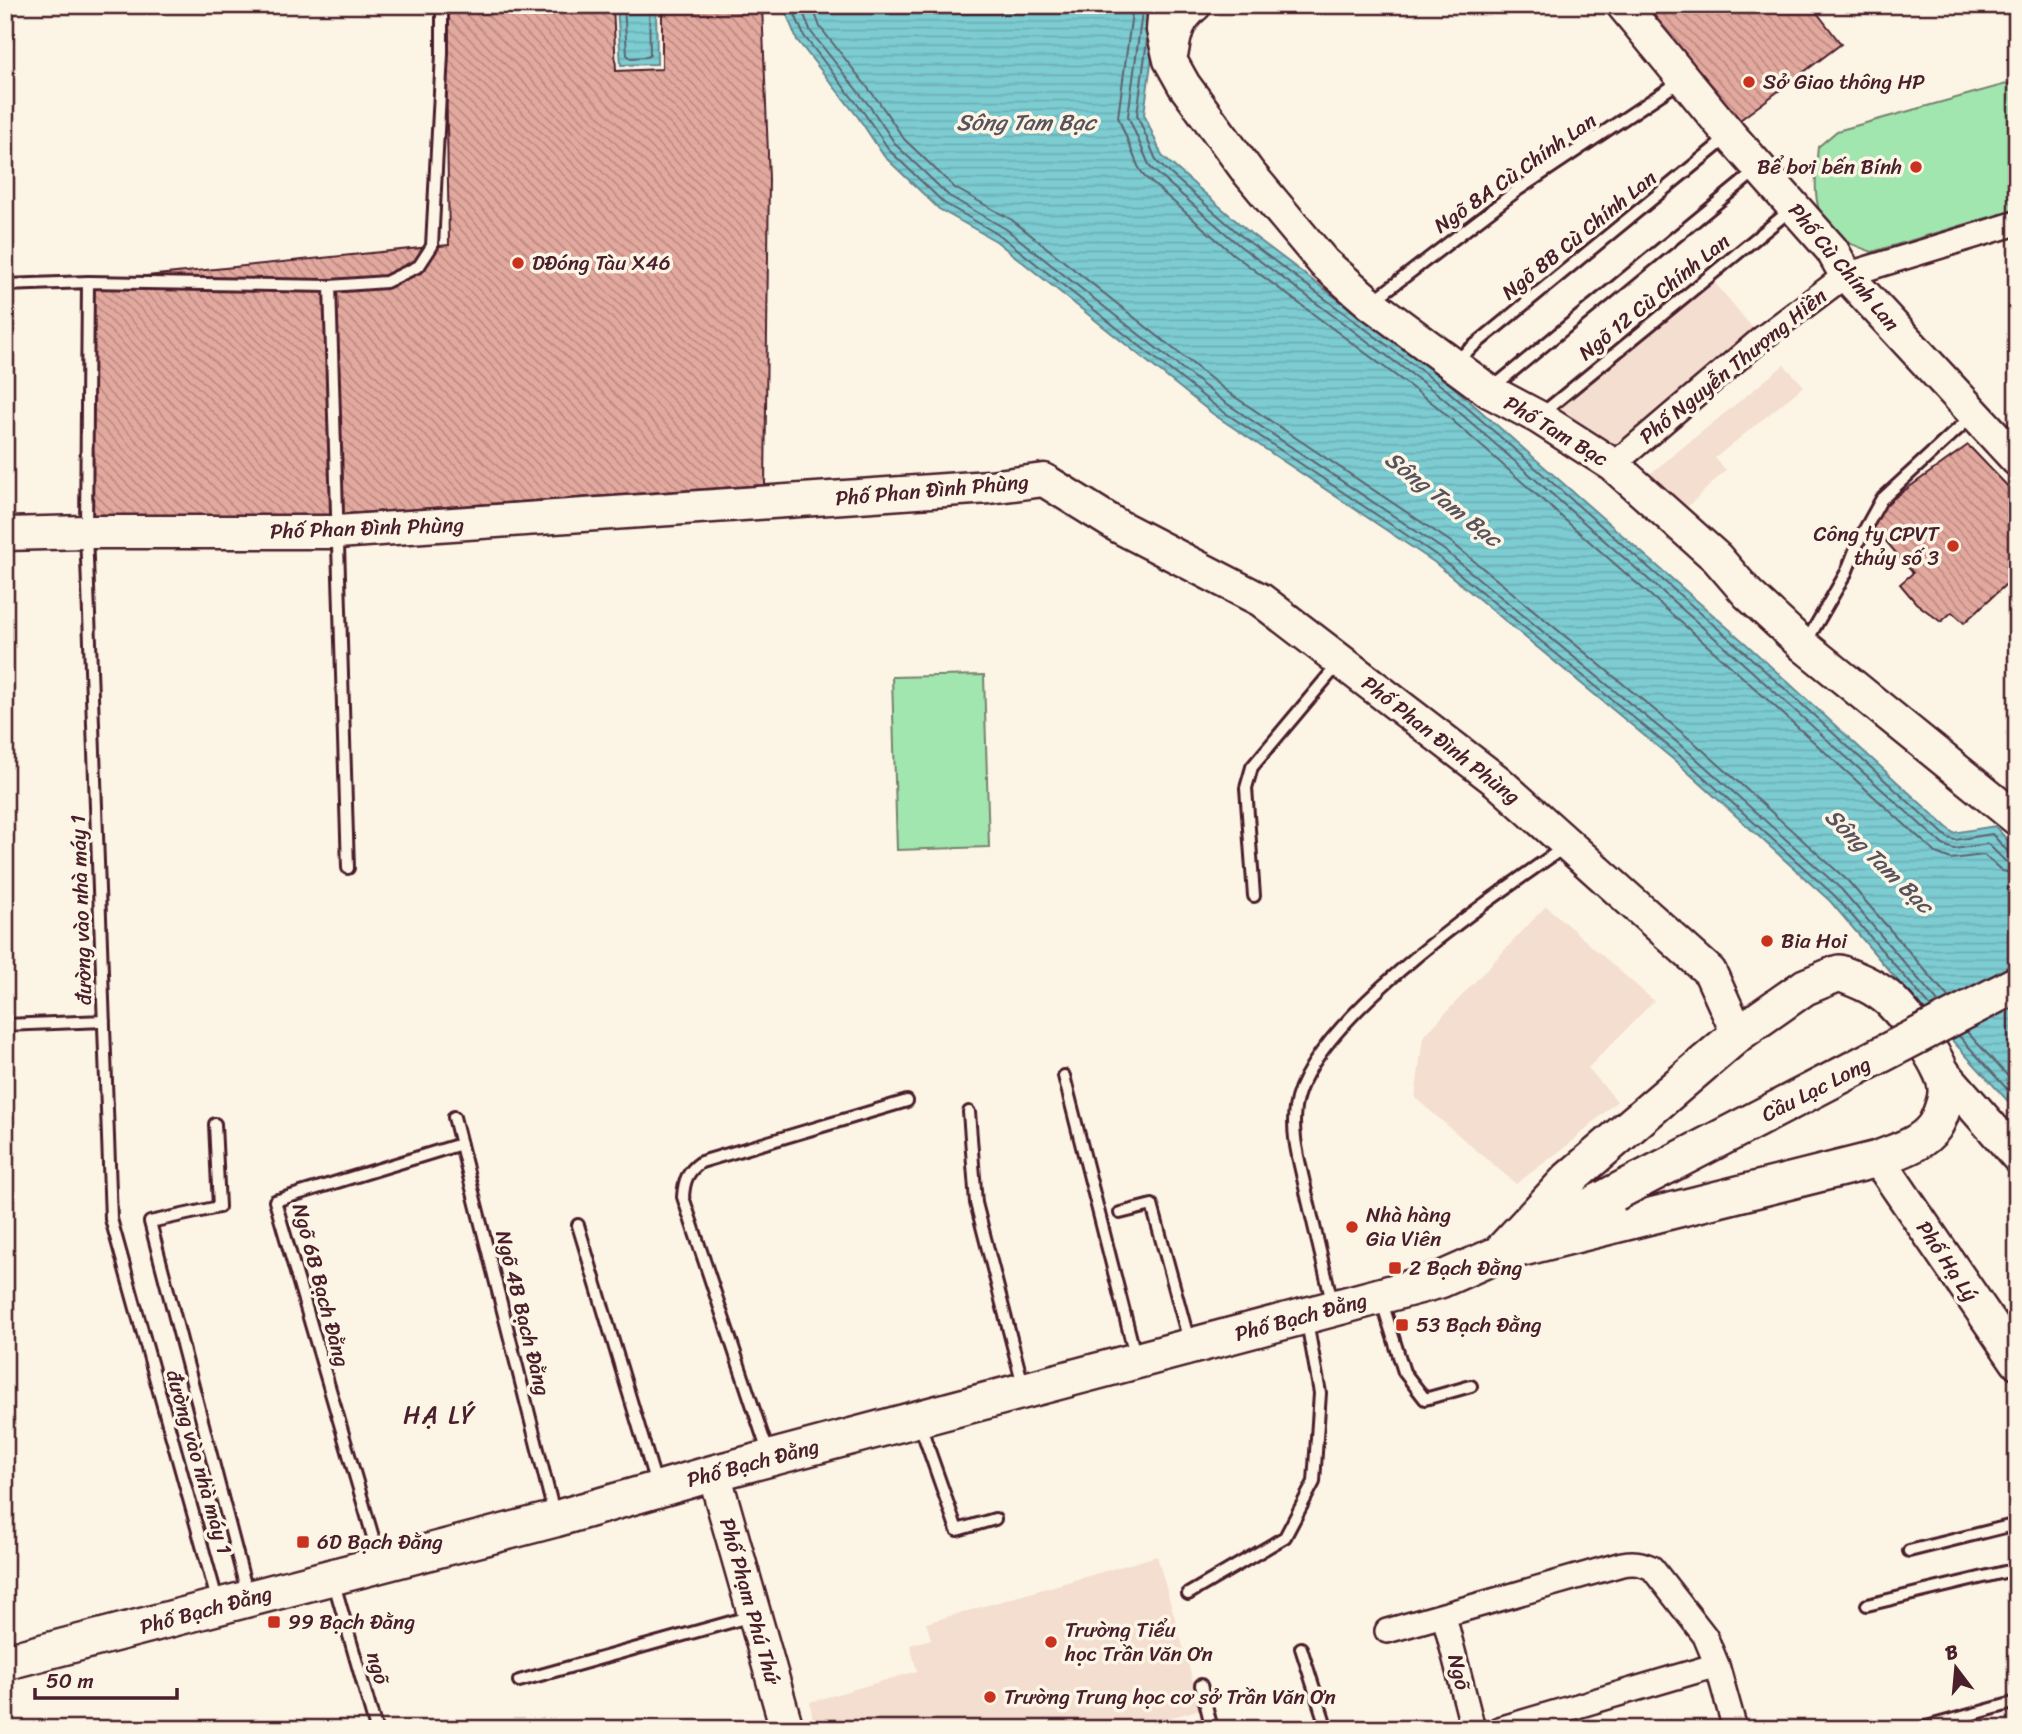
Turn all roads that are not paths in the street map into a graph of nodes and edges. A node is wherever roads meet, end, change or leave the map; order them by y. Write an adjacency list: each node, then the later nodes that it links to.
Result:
1 (442, 5): 14 (lane)
2 (1165, 5): 5 (street, Phố Tam Bạc)
3 (1195, 5): 5 (street)
4 (1623, 5): 6 (street, Phố Cù Chính Lan)
5 (1170, 60): 15 (street, Phố Tam Bạc)
6 (1684, 79): 7 (street, Phố Cù Chính Lan); 15 (lane, Ngõ 8A Cù Chính Lan)
7 (1730, 135): 8 (street, Phố Cù Chính Lan); 16 (lane, Ngõ 8B Cù Chính Lan)
8 (1759, 168): 9 (street, Phố Cù Chính Lan); 17 (lane)
9 (1794, 208): 11 (street, Phố Cù Chính Lan); 19 (lane, Ngõ 12 Cù Chính Lan)
10 (2017, 223): 11 (street, Phố Nguyễn Thượng Hiền)
11 (1846, 275): 18 (street, Phố Cù Chính Lan); 21 (street, Phố Nguyễn Thượng Hiền)
12 (88, 282): 13 (lane); 14 (lane); 22 (lane, đường vào nhà máy 1)
13 (5, 285)
14 (330, 286): 23 (lane)
15 (1370, 303): 16 (street, Phố Tam Bạc)
16 (1451, 364): 17 (street, Phố Tam Bạc)
17 (1489, 391): 19 (street, Phố Tam Bạc)
18 (1976, 413): 20 (street, Phố Cù Chính Lan); 25 (lane)
19 (1538, 417): 21 (street, Phố Tam Bạc)
20 (2017, 460)
21 (1613, 465): 25 (street, Phố Tam Bạc)
22 (86, 532): 23 (street, Phố Phan Đình Phùng); 24 (street, Phố Phan Đình Phùng); 32 (lane, đường vào nhà máy 1)
23 (337, 533): 26 (street, Phố Phan Đình Phùng); 29 (lane)
24 (5, 534)
25 (1804, 646): 27 (street, Phố Tam Bạc)
26 (1340, 661): 28 (street, Phố Phan Đình Phùng); 30 (lane)
27 (2017, 819)
28 (1568, 844): 34 (street, Phố Phan Đình Phùng); 49 (lane)
29 (348, 868)
30 (1254, 896)
31 (2017, 984): 44 (main road, Cầu Lạc Long, bridge)
32 (104, 1021): 33 (lane); 67 (lane, đường vào nhà máy 1)
33 (5, 1025)
34 (1738, 1034): 35 (main road, Phố Bạch Đằng); 47 (main road, Phố Bạch Đằng)
35 (1943, 1072): 42 (street); 43 (main road, Phố Bạch Đằng)
36 (1064, 1076): 51 (lane)
37 (907, 1101): 56 (lane)
38 (970, 1112): 54 (lane)
39 (454, 1117): 41 (lane, Ngõ 4B Bạch Đằng)
40 (215, 1124): 67 (lane)
41 (461, 1144): 59 (lane, Ngõ 4B Bạch Đằng); 63 (lane, Ngõ 6B Bạch Đằng)
42 (2017, 1156)
43 (1878, 1159): 47 (main road, Phố Bạch Đằng); 52 (street, Phố Hạ Lý)
44 (1615, 1193): 47 (main road, Phố Bạch Đằng)
45 (1120, 1213): 50 (lane)
46 (578, 1225): 58 (lane)
47 (1499, 1254): 48 (main road, Phố Bạch Đằng)
48 (1380, 1296): 49 (main road, Phố Bạch Đằng); 53 (lane)
49 (1320, 1312): 50 (main road, Phố Bạch Đằng); 66 (lane)
50 (1191, 1347): 51 (main road, Phố Bạch Đằng)
51 (1137, 1361): 54 (main road, Phố Bạch Đằng)
52 (2017, 1362)
53 (1471, 1386)
54 (1025, 1391): 55 (main road, Phố Bạch Đằng)
55 (918, 1419): 56 (main road, Phố Bạch Đằng); 60 (lane)
56 (770, 1458): 57 (main road, Phố Bạch Đằng)
57 (714, 1473): 58 (main road, Phố Bạch Đằng); 69 (street, Phố Phạm Phú Thứ)
58 (658, 1489): 59 (main road, Phố Bạch Đằng)
59 (555, 1519): 63 (main road, Phố Bạch Đằng)
60 (995, 1519)
61 (2017, 1524): 62 (lane)
62 (1909, 1551)
63 (381, 1563): 65 (main road, Phố Bạch Đằng)
64 (2017, 1569): 68 (lane)
65 (332, 1577): 67 (main road, Phố Bạch Đằng); 78 (lane, ngõ)
66 (1188, 1594)
67 (234, 1602): 73 (main road, Phố Bạch Đằng)
68 (1867, 1605)
69 (754, 1615): 75 (lane); 79 (street, Phố Phạm Phú Thứ)
70 (1444, 1616): 71 (street); 74 (street); 82 (street, Ngõ)
71 (1387, 1632)
72 (1301, 1648): 81 (lane)
73 (5, 1662)
74 (1717, 1665): 83 (street); 84 (street)
75 (519, 1681)
76 (1201, 1685): 80 (lane)
77 (2017, 1702): 85 (lane)
78 (372, 1728)
79 (787, 1729)
80 (1212, 1729)
81 (1326, 1729)
82 (1473, 1729)
83 (1499, 1729)
84 (1735, 1729)
85 (1919, 1729)

